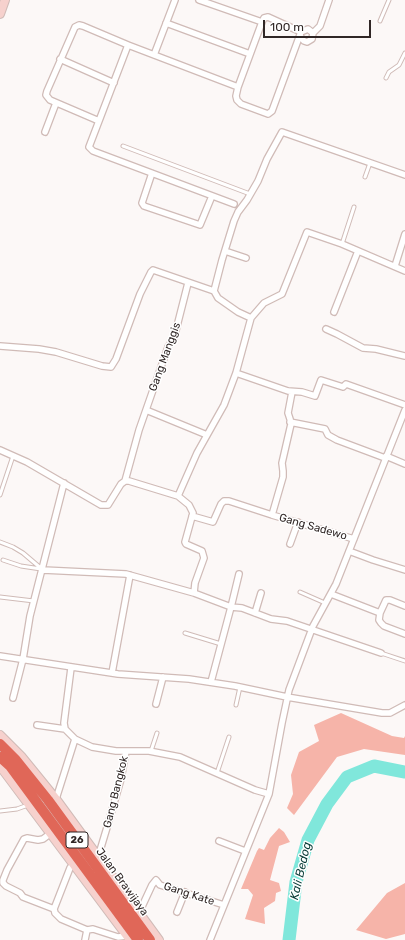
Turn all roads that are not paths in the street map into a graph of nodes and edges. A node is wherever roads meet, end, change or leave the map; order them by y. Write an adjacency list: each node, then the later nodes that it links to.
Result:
1 (5, 0): 6 (street)
2 (174, 0): 8 (street)
3 (199, 0): 9 (street)
4 (329, 0): 10 (street)
5 (389, 0): 7 (lane)
6 (0, 14)
7 (380, 21)
8 (166, 22): 14 (street); 15 (street)
9 (262, 22): 11 (street); 14 (street)
10 (313, 33): 11 (street); 11 (street)
11 (301, 34): 19 (street)
12 (128, 45): 15 (street); 16 (street); 18 (street)
13 (405, 53): 17 (lane)
14 (250, 54): 19 (street)
15 (154, 55): 19 (street)
16 (60, 59): 18 (street); 20 (street)
17 (386, 78)
18 (114, 83): 21 (street)
19 (238, 87)
20 (56, 102): 21 (street); 22 (street)
21 (99, 121): 25 (street)
22 (45, 132)
23 (123, 146): 28 (lane)
24 (370, 163): 26 (street); 27 (lane); 28 (street)
25 (152, 173): 29 (street); 29 (street)
26 (405, 175)
27 (365, 177)
28 (250, 194): 34 (street)
29 (212, 196): 30 (street)
30 (234, 204)
31 (354, 207): 33 (lane)
32 (405, 234): 37 (street)
33 (342, 244): 35 (street); 42 (street)
34 (225, 251): 36 (street); 40 (street)
35 (358, 251): 37 (street); 41 (street)
36 (246, 258)
37 (395, 266): 38 (street)
38 (405, 271)
39 (188, 283): 40 (street); 44 (street); 49 (street, Gang Manggis)
40 (214, 291): 42 (street)
41 (334, 312)
42 (251, 318): 46 (street)
43 (326, 329): 45 (street)
44 (0, 346)
45 (405, 356)
46 (236, 373): 47 (street); 52 (street)
47 (292, 392): 48 (street); 51 (street)
48 (405, 404)
49 (146, 410): 52 (street); 57 (street, Gang Manggis)
50 (405, 410): 55 (street)
51 (290, 422): 55 (street); 61 (street)
52 (207, 435): 60 (street)
53 (0, 450): 54 (street)
54 (13, 456): 58 (street); 59 (lane)
55 (386, 457): 56 (street); 64 (street)
56 (405, 464)
57 (125, 481): 58 (street); 60 (street)
58 (64, 483): 69 (street)
59 (0, 495)
60 (178, 496): 62 (street)
61 (272, 515): 62 (street, Gang Sadewo); 63 (street, Gang Sadewo)
62 (192, 516): 74 (street)
63 (298, 522): 64 (street, Gang Sadewo); 66 (street)
64 (354, 539): 67 (street)
65 (0, 542): 69 (lane)
66 (290, 544)
67 (349, 551): 70 (street); 76 (street)
68 (3, 560): 69 (lane)
69 (43, 570): 71 (street); 78 (street)
70 (405, 570)
71 (130, 574): 74 (street); 93 (street)
72 (239, 574): 81 (street)
73 (300, 592): 79 (lane)
74 (194, 593): 81 (street)
75 (261, 593): 82 (street)
76 (331, 594): 79 (street); 83 (street)
77 (0, 596): 78 (lane)
78 (34, 601): 90 (street)
79 (325, 603): 84 (street)
80 (405, 606): 83 (street)
81 (231, 607): 82 (street); 87 (street)
82 (255, 613): 84 (street)
83 (380, 614): 86 (street)
84 (312, 629): 88 (street); 97 (street)
85 (185, 633): 87 (lane)
86 (405, 634)
87 (221, 644): 95 (street)
88 (381, 653): 91 (lane)
89 (0, 656): 90 (street)
90 (23, 659): 92 (street); 98 (street)
91 (405, 661)
92 (70, 668): 93 (street); 103 (street)
93 (112, 673): 94 (street)
94 (163, 677): 95 (street); 99 (street)
95 (211, 682): 96 (street)
96 (240, 687): 97 (street); 100 (lane)
97 (287, 697): 101 (street); 114 (street)
98 (13, 698)
99 (156, 704)
100 (236, 705)
101 (405, 705)
102 (37, 725): 103 (street)
103 (65, 729): 107 (street)
104 (157, 732): 110 (lane)
105 (0, 735): 115 (street)
106 (229, 737): 113 (lane)
107 (75, 739): 109 (street); 115 (street)
108 (0, 744): 132 (highway, Jalan Brawijaya / 26)
109 (126, 751): 110 (street); 121 (street, Gang Bangkok)
110 (151, 751): 113 (street)
111 (0, 757): 131 (highway, Jalan Brawijaya / 26)
112 (0, 766): 116 (street)
113 (217, 773): 114 (street)
114 (269, 794): 120 (street)
115 (56, 799): 121 (street)
116 (30, 804): 117 (lane); 118 (street)
117 (0, 810)
118 (51, 833): 122 (street); 125 (street)
119 (219, 841): 120 (street)
120 (245, 851): 124 (street)
121 (97, 856): 127 (street)
122 (74, 863): 125 (street); 129 (street)
123 (185, 892): 124 (street, Gang Kate); 126 (street); 127 (street, Gang Kate)
124 (224, 905): 134 (street)
125 (54, 909): 128 (street)
126 (177, 912)
127 (139, 913): 133 (street)
128 (88, 930): 129 (street); 130 (street)
129 (129, 938)
130 (86, 940)
131 (138, 940)
132 (150, 940)
133 (159, 940)
134 (210, 940)

